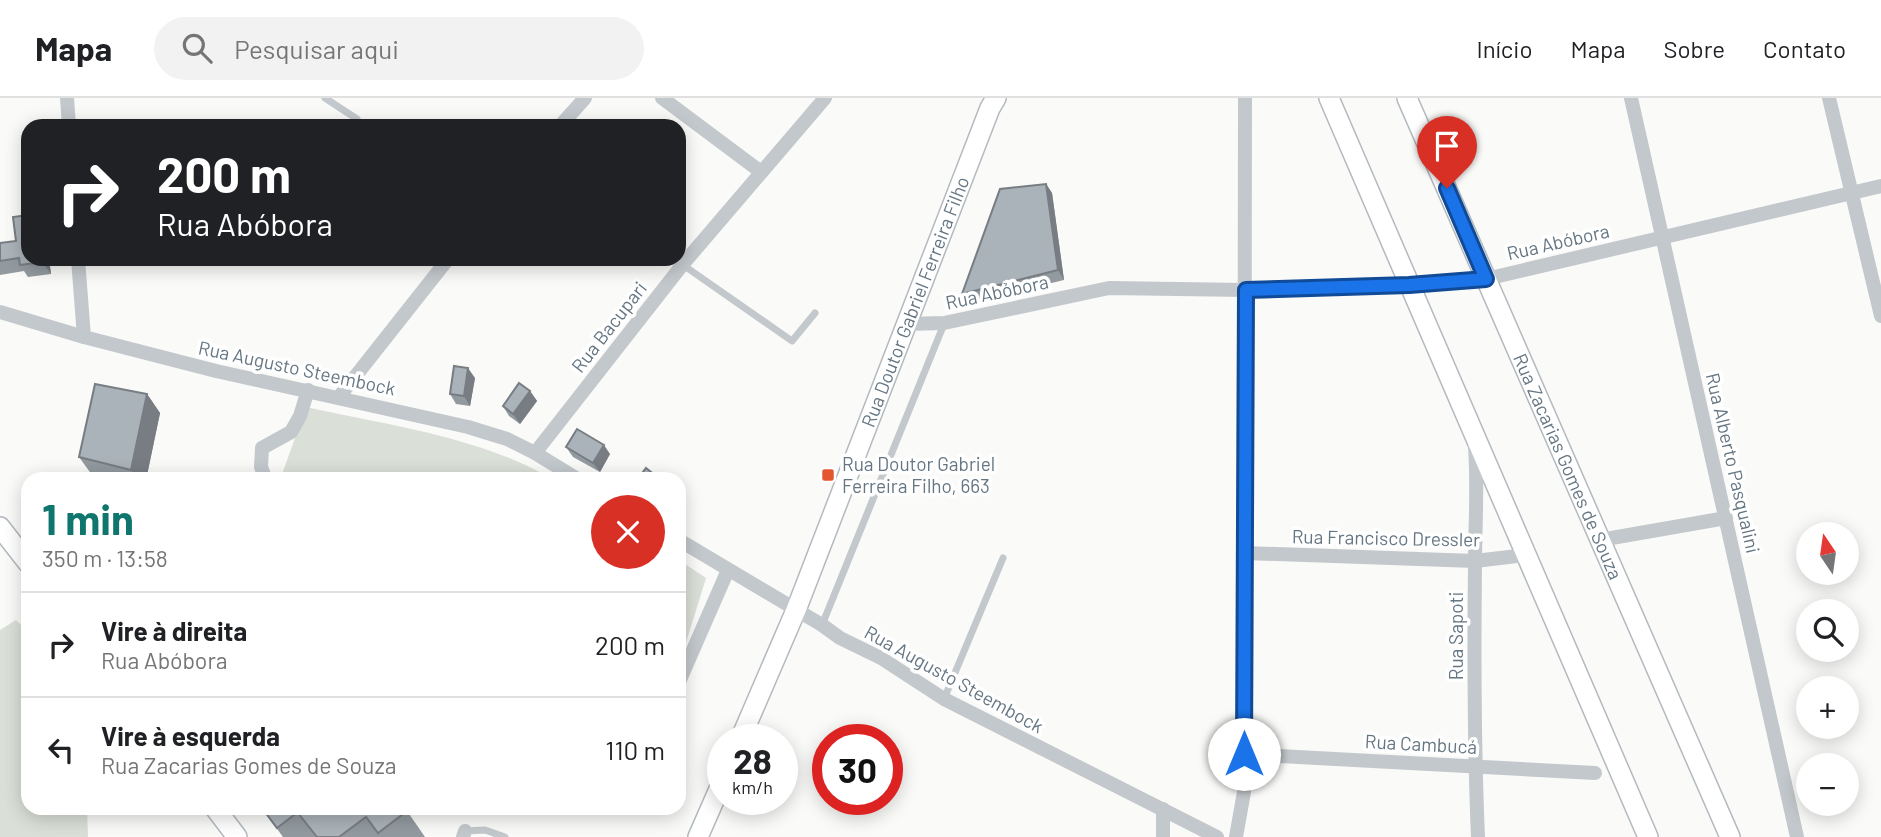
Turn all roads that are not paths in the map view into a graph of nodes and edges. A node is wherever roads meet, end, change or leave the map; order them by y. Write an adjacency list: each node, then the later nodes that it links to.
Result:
1 (67, 98): 12 (street)
2 (325, 98): 13 (lane)
3 (585, 98): 14 (street)
4 (662, 98): 15 (street)
5 (825, 98): 15 (street, Rua Bacupari)
6 (996, 98): 31 (main road, Rua Doutor Gabriel Ferreira Filho)
7 (1245, 98): 26 (street)
8 (1329, 98): 25 (main road)
9 (1407, 98): 24 (main road, Rua Zacarias Gomes de Souza)
10 (1631, 98): 18 (street, Rua Alberto Pasqualini)
11 (1829, 98): 17 (street)
12 (68, 119)
13 (357, 119)
14 (566, 119)
15 (761, 172): 19 (street, Rua Bacupari)
16 (1881, 186): 17 (street, Rua Abóbora)
17 (1852, 193): 18 (street, Rua Abóbora); 29 (street)
18 (1662, 238): 24 (street, Rua Abóbora); 39 (street, Rua Alberto Pasqualini)
19 (686, 260)
20 (79, 266): 32 (street)
21 (442, 266): 34 (street)
22 (681, 266): 36 (street, Rua Bacupari)
23 (686, 266): 28 (lane)
24 (1486, 279): 25 (street, Rua Abóbora); 41 (main road, Rua Zacarias Gomes de Souza)
25 (1409, 285): 26 (street, Rua Abóbora); 35 (main road)
26 (1246, 290): 30 (street, Rua Abóbora); 43 (street)
27 (0, 312): 32 (street, Rua Augusto Steembock)
28 (815, 313)
29 (1881, 316)
30 (944, 323): 31 (street, Rua Abóbora); 50 (lane)
31 (906, 324): 49 (main road, Rua Doutor Gabriel Ferreira Filho)
32 (84, 337): 33 (street, Rua Augusto Steembock)
33 (308, 390): 34 (street, Rua Augusto Steembock); 37 (street)
34 (339, 397): 36 (street, Rua Augusto Steembock)
35 (1474, 435): 45 (main road); 47 (street, Rua Sapoti)
36 (535, 453): 38 (street, Rua Augusto Steembock)
37 (263, 472)
38 (566, 472)
39 (1726, 518): 41 (street); 70 (street, Rua Alberto Pasqualini)
40 (0, 527): 44 (main road)
41 (1600, 540): 69 (main road, Rua Zacarias Gomes de Souza)
42 (686, 544): 48 (street, Rua Augusto Steembock)
43 (1245, 553): 47 (street, Rua Francisco Dressler); 54 (street)
44 (21, 554)
45 (1526, 555): 47 (street, Rua Francisco Dressler); 68 (main road)
46 (1003, 558): 52 (lane)
47 (1475, 561): 55 (street, Rua Sapoti)
48 (728, 570): 49 (street, Rua Augusto Steembock); 51 (street)
49 (796, 610): 50 (street, Rua Augusto Steembock); 53 (main road, Rua Doutor Gabriel Ferreira Filho)
50 (822, 625): 52 (street, Rua Augusto Steembock)
51 (686, 666)
52 (944, 699): 57 (street, Rua Augusto Steembock)
53 (747, 724)
54 (1244, 754): 55 (street, Rua Cambucá); 66 (street)
55 (1475, 766): 56 (street, Rua Cambucá); 67 (street, Rua Sapoti)
56 (1595, 772)
57 (1163, 809): 64 (street); 65 (street, Rua Augusto Steembock)
58 (220, 815): 61 (main road)
59 (708, 815): 63 (main road)
60 (464, 834): 62 (lane)
61 (237, 837)
62 (505, 837)
63 (698, 837)
64 (1163, 837)
65 (1217, 837)
66 (1236, 837)
67 (1478, 837)
68 (1648, 837)
69 (1730, 837)
70 (1797, 837)

